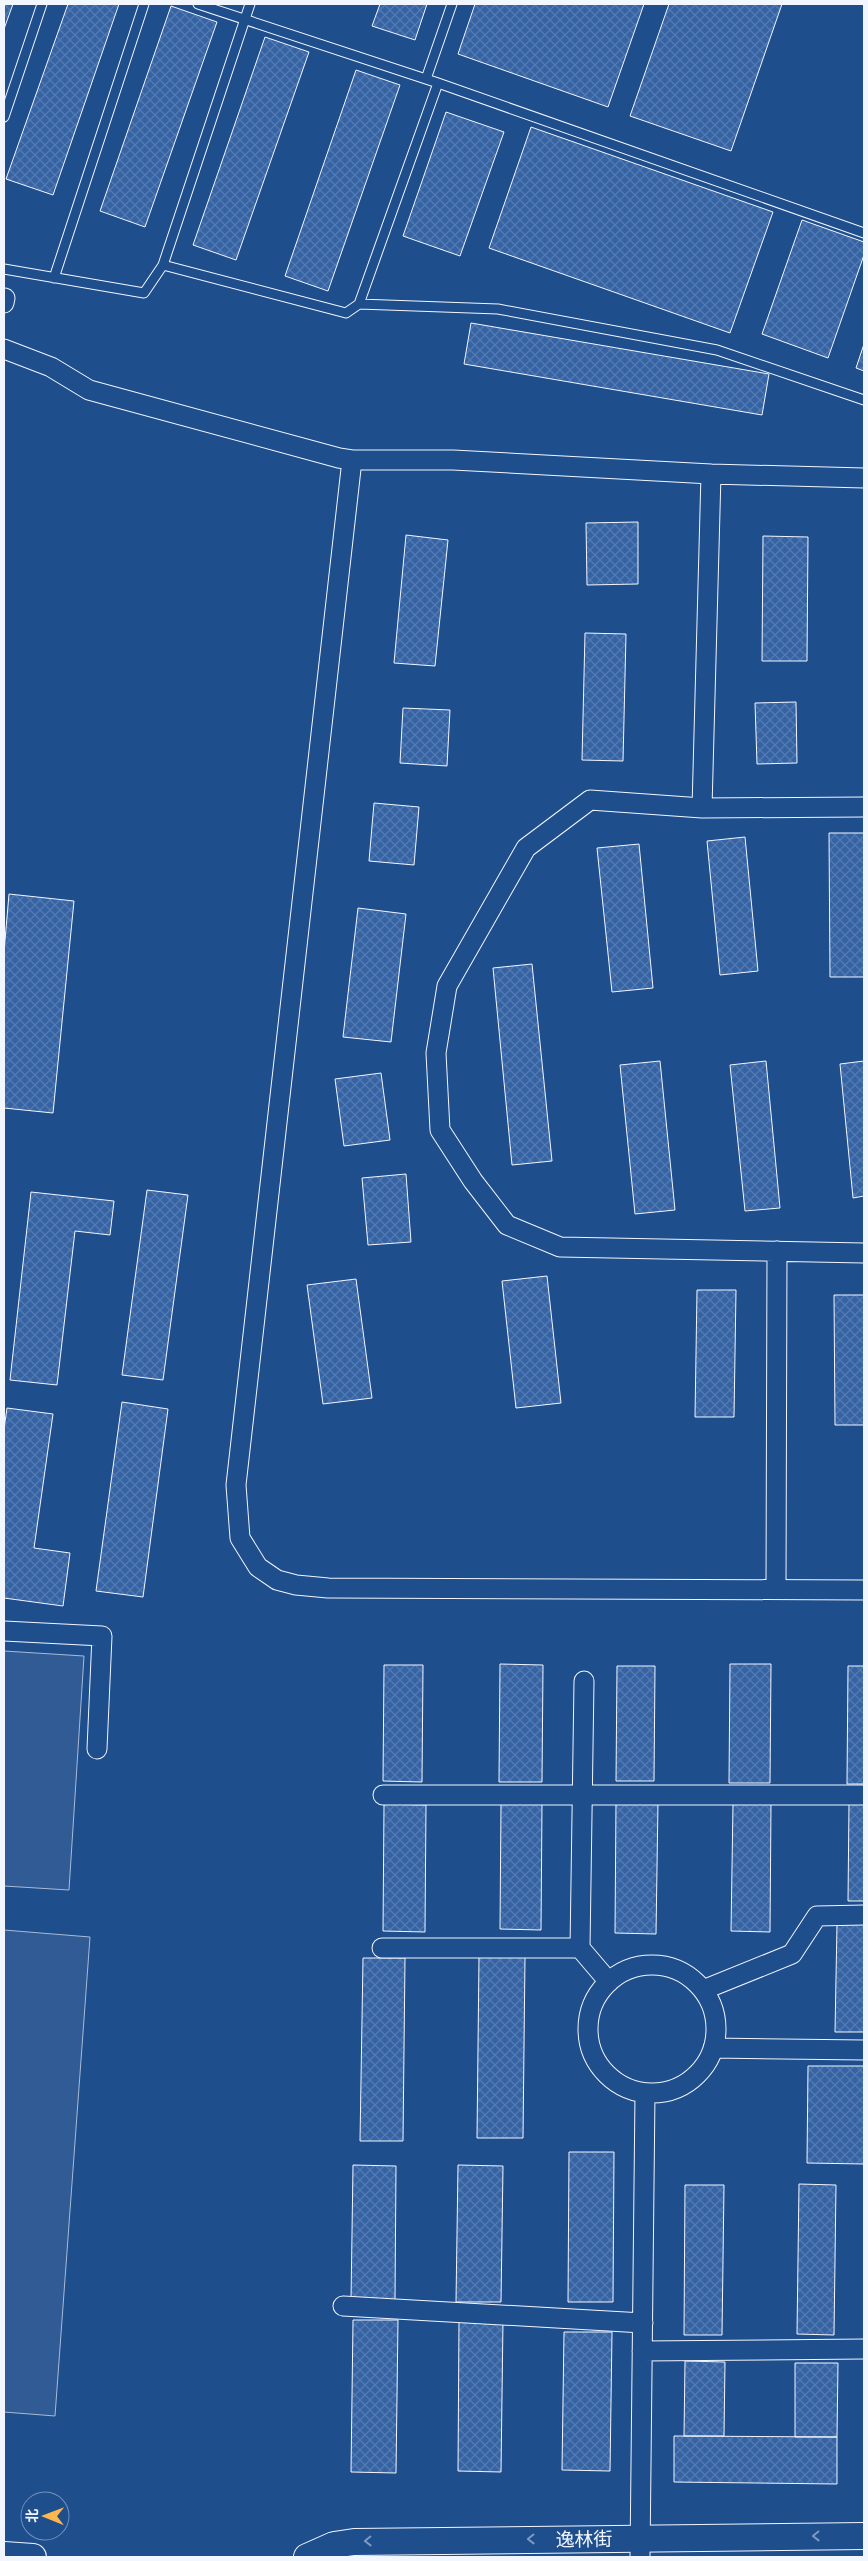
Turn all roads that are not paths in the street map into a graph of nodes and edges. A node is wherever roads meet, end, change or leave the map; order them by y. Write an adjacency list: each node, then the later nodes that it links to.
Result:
1 (42, 4): 9 (lane)
2 (144, 4): 13 (lane)
3 (198, 4): 6 (lane)
4 (250, 4): 6 (lane)
5 (452, 4): 7 (lane)
6 (245, 19): 7 (lane); 11 (lane)
7 (426, 78): 8 (lane)
8 (438, 83): 10 (lane); 14 (lane)
9 (4, 117)
10 (864, 234)
11 (163, 265): 13 (lane); 14 (lane)
12 (4, 269): 13 (lane)
13 (54, 278)
14 (359, 304): 16 (lane)
15 (4, 349): 17 (street)
16 (864, 400)
17 (352, 460): 18 (street); 24 (street)
18 (711, 474): 19 (street); 21 (street)
19 (864, 478)
20 (864, 807): 21 (street)
21 (702, 808): 22 (street)
22 (777, 1251): 23 (street); 24 (street)
23 (864, 1253)
24 (776, 1589): 25 (street)
25 (864, 1590)
26 (4, 1631): 28 (street)
27 (584, 1681): 30 (street)
28 (97, 1749)
29 (383, 1795): 30 (street)
30 (582, 1795): 31 (street); 34 (street)
31 (864, 1795)
32 (864, 1915): 36 (street)
33 (382, 1948): 34 (street)
34 (580, 1948): 35 (street)
35 (609, 1982): 36 (street); 39 (street)
36 (703, 1990): 37 (street)
37 (713, 2048): 38 (street); 39 (street)
38 (864, 2050)
39 (646, 2093): 41 (street)
40 (343, 2306): 41 (street)
41 (643, 2323): 43 (street)
42 (864, 2349): 43 (street)
43 (642, 2351): 45 (street)
44 (864, 2536): 45 (street, 逸林街, one-way to 45)
45 (640, 2548): 48 (street, 逸林街, one-way to 48)
46 (4, 2555): 47 (street)
47 (33, 2557)
48 (307, 2557)

